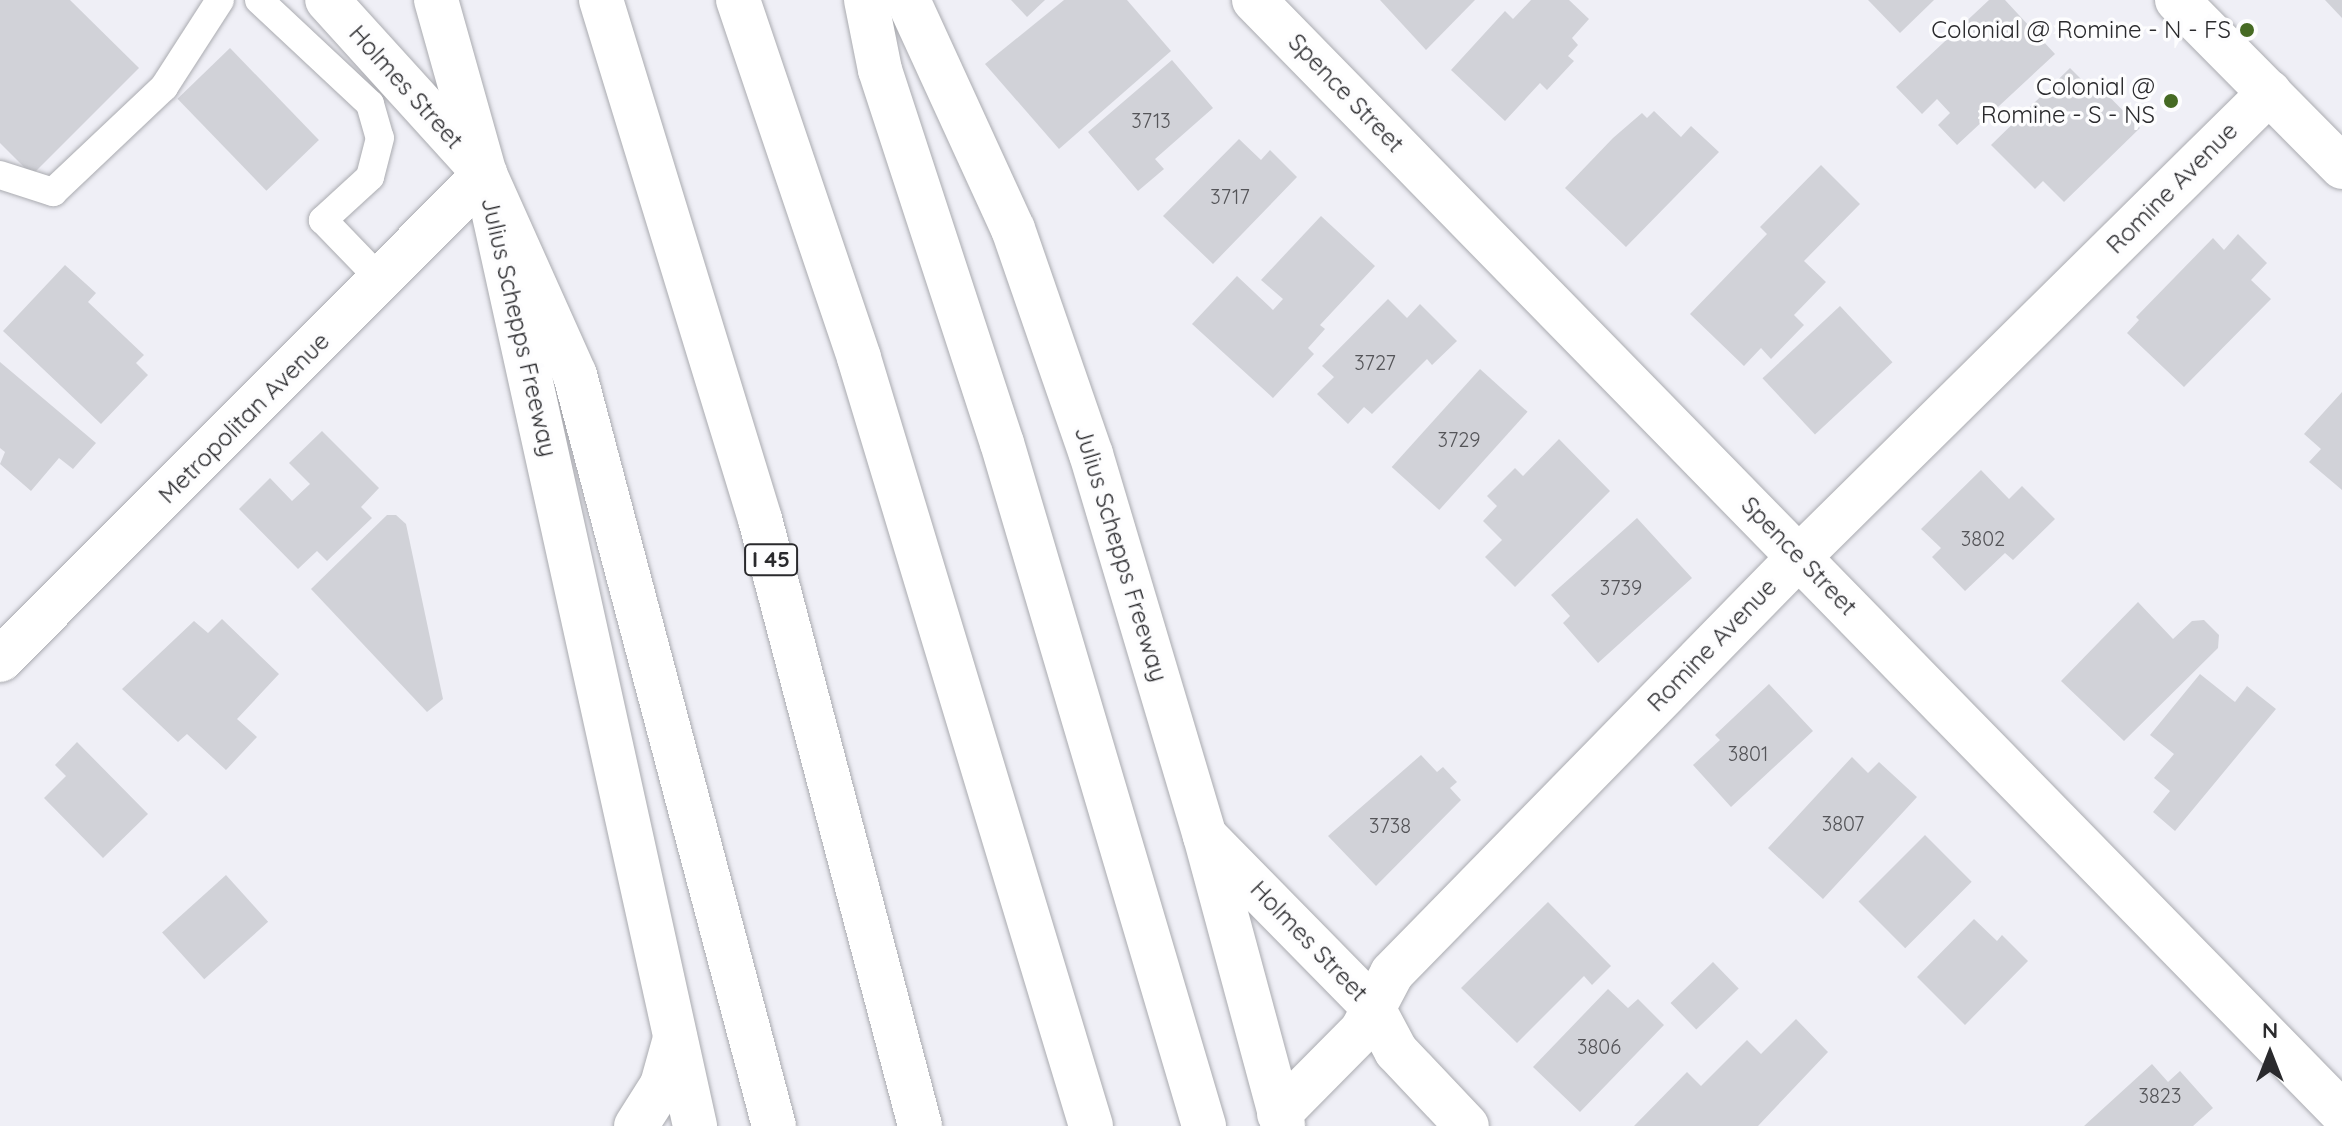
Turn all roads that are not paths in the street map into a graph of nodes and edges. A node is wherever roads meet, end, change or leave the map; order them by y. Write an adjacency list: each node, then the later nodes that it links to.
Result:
1 (220, 0): 15 (lane)
2 (259, 0): 10 (lane)
3 (436, 0): 14 (main road, Julius Schepps Freeway)
4 (601, 0): 27 (main road, I 45)
5 (738, 0): 28 (main road)
6 (866, 0): 29 (main road)
7 (908, 0): 19 (main road, Julius Schepps Freeway)
8 (1254, 0): 17 (main road, Spence Street)
9 (2177, 0): 11 (main road)
10 (332, 26): 12 (main road, Holmes Street)
11 (2270, 92): 13 (main road); 17 (main road, Romine Avenue)
12 (387, 94): 14 (main road, Holmes Street); 16 (lane)
13 (2342, 167)
14 (485, 174): 16 (main road, Metropolitan Avenue); 21 (main road, Julius Schepps Freeway); 26 (main road)
15 (0, 175)
16 (382, 281): 18 (main road, Metropolitan Avenue)
17 (1800, 556): 20 (main road, Romine Avenue); 22 (main road, Spence Street)
18 (0, 660)
19 (1205, 836): 20 (main road, Holmes Street); 23 (main road, Julius Schepps Freeway)
20 (1372, 1006): 23 (main road, Romine Avenue); 30 (main road, Holmes Street)
21 (677, 1032): 24 (main road); 25 (main road, Julius Schepps Freeway)
22 (2342, 1113)
23 (1281, 1120)
24 (636, 1126)
25 (695, 1126)
26 (774, 1126)
27 (920, 1126)
28 (1091, 1126)
29 (1204, 1126)
30 (1467, 1126)

